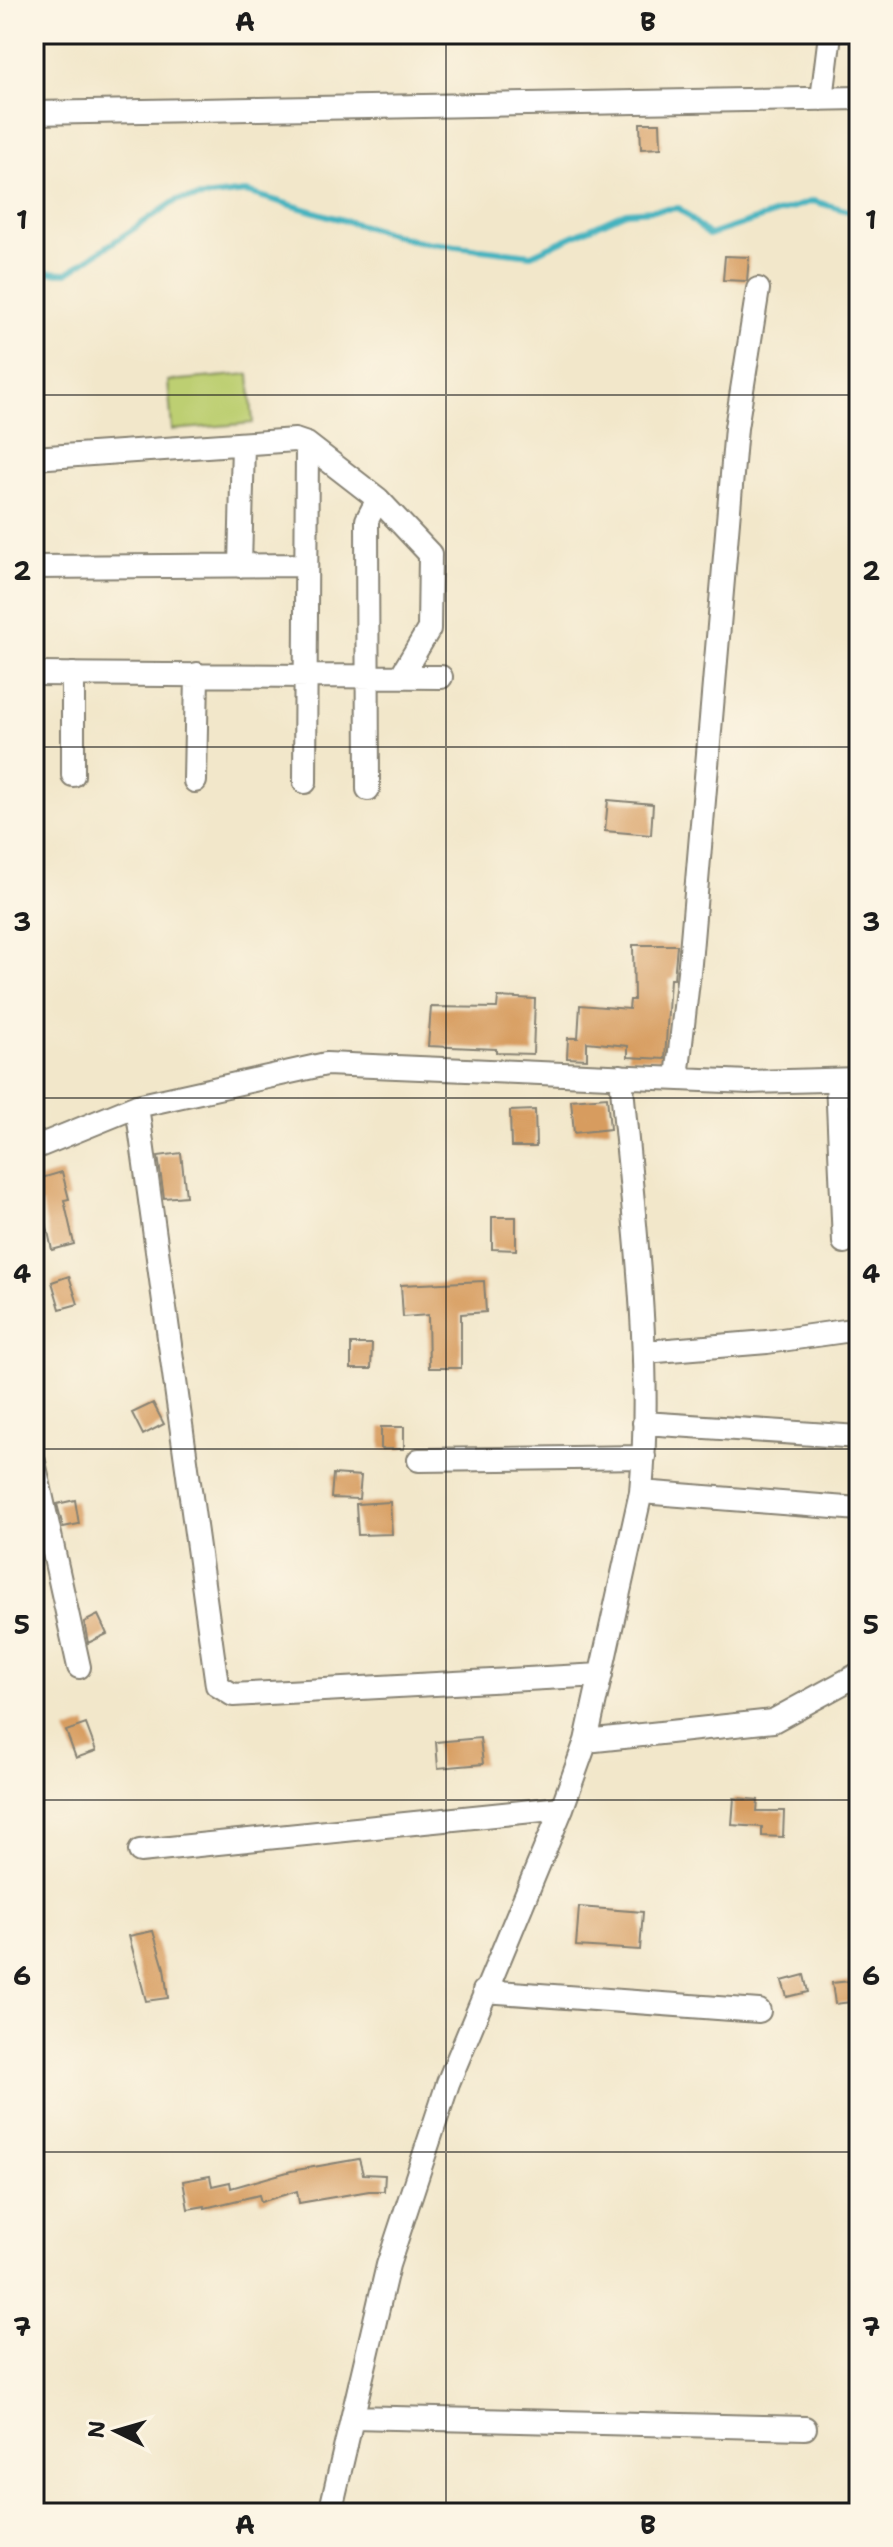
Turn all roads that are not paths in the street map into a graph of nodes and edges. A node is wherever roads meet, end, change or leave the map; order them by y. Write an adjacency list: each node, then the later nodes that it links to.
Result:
1 (830, 34): 3 (street)
2 (859, 98): 3 (street)
3 (822, 99): 4 (street)
4 (34, 113)
5 (758, 289): 25 (street)
6 (243, 444): 7 (street); 8 (street); 11 (street)
7 (307, 444): 9 (street); 10 (street)
8 (34, 458)
9 (378, 499): 17 (street); 18 (street)
10 (306, 565): 11 (street); 16 (street)
11 (240, 566): 12 (street)
12 (34, 567)
13 (34, 674): 14 (street)
14 (73, 674): 15 (street); 20 (street)
15 (197, 674): 16 (street); 21 (street)
16 (306, 675): 17 (street); 22 (street)
17 (368, 676): 18 (street); 23 (street)
18 (401, 676): 19 (street)
19 (441, 677)
20 (73, 775)
21 (195, 781)
22 (305, 782)
23 (368, 789)
24 (621, 1076): 25 (street); 27 (street); 31 (street)
25 (677, 1078): 26 (street)
26 (848, 1080): 29 (street)
27 (137, 1106): 28 (street); 41 (street)
28 (34, 1148)
29 (844, 1242)
30 (859, 1329): 31 (street)
31 (645, 1352): 32 (street)
32 (644, 1423): 33 (street); 34 (street)
33 (859, 1437)
34 (644, 1457): 35 (street); 37 (street)
35 (419, 1460)
36 (34, 1462): 39 (street)
37 (641, 1492): 38 (street); 41 (street)
38 (859, 1509)
39 (79, 1667)
40 (859, 1674): 42 (street)
41 (601, 1675): 42 (street)
42 (586, 1741): 43 (street)
43 (562, 1808): 44 (street); 45 (street)
44 (140, 1851)
45 (484, 1991): 46 (street); 47 (street)
46 (759, 2011)
47 (353, 2417): 48 (street); 49 (street)
48 (805, 2428)
49 (330, 2513)

